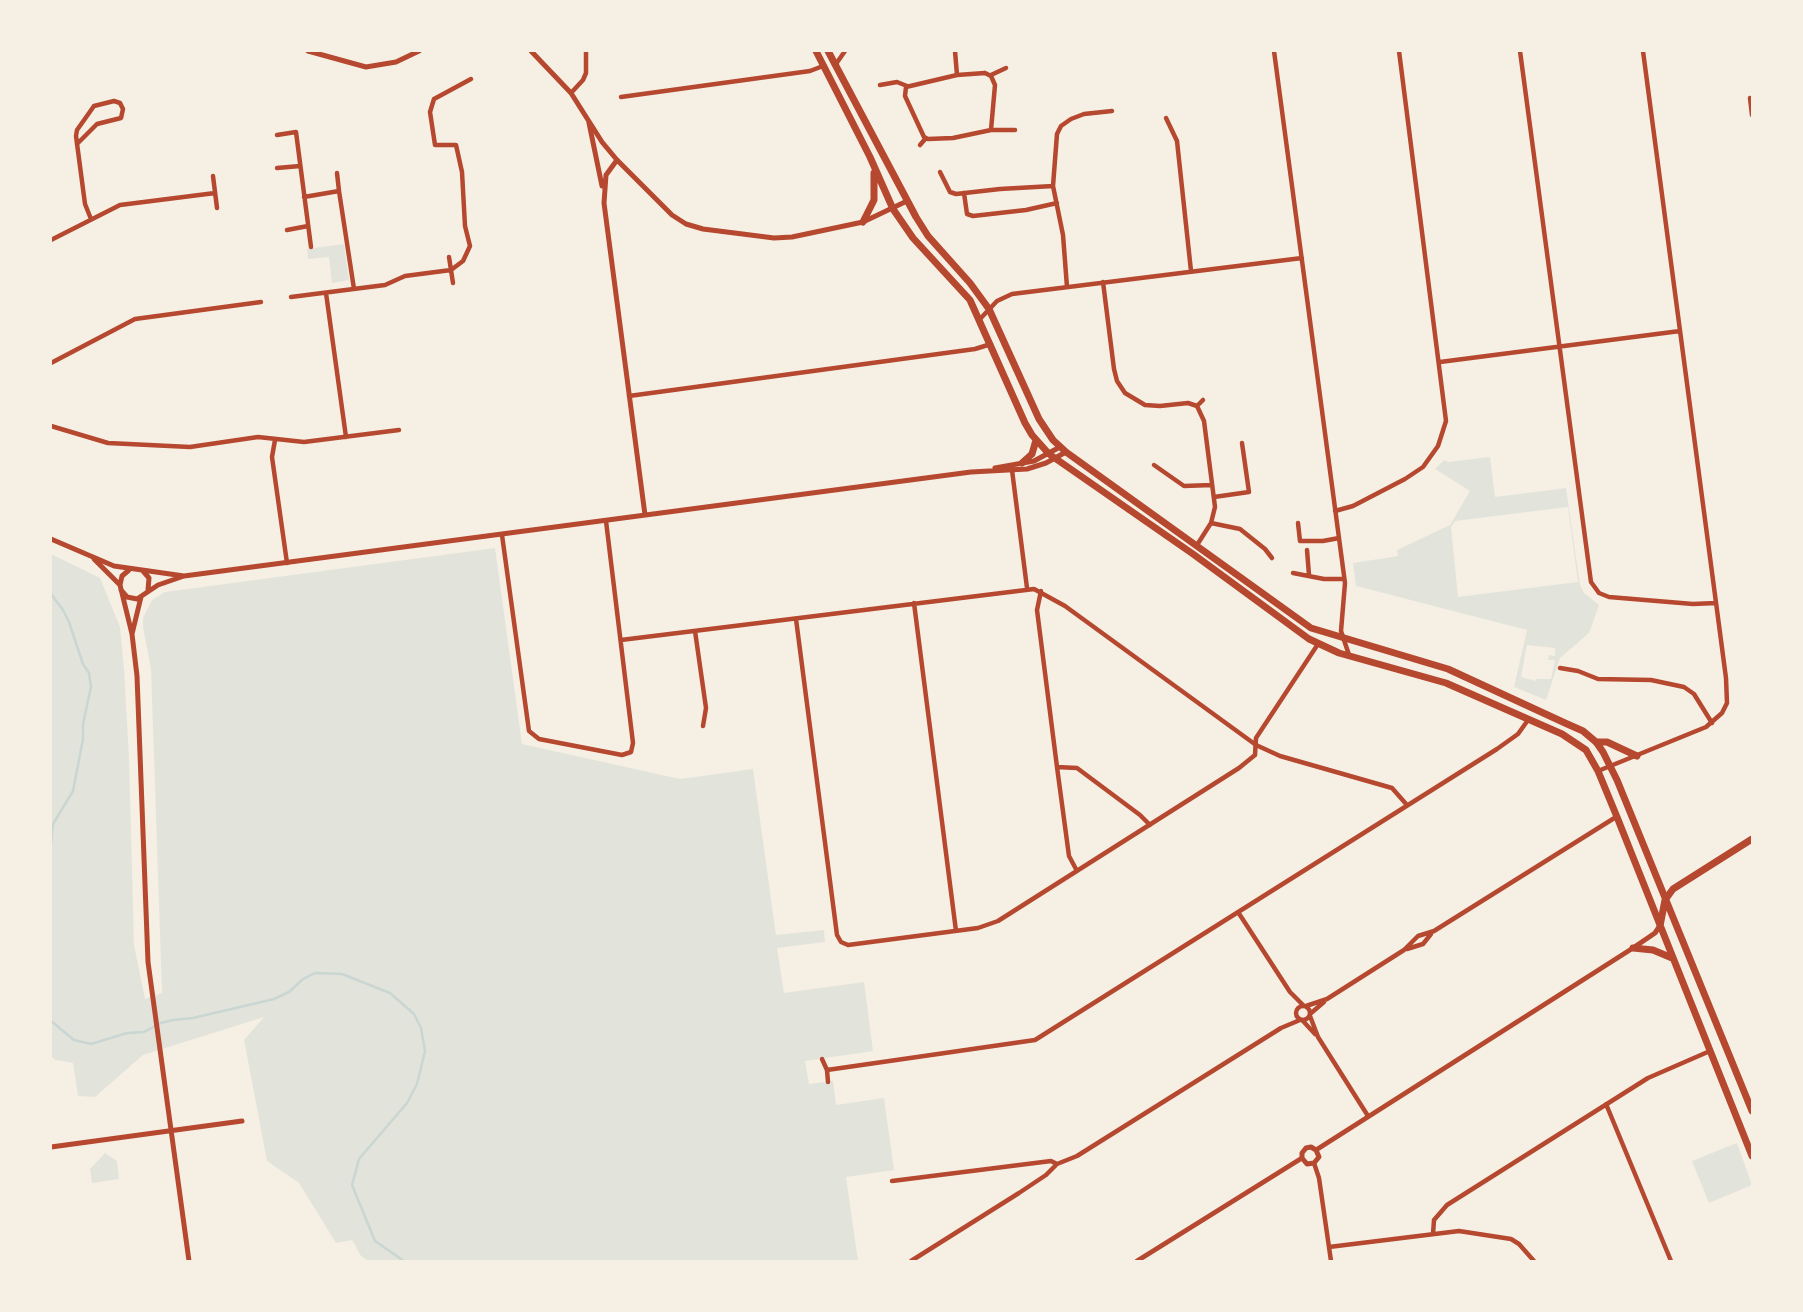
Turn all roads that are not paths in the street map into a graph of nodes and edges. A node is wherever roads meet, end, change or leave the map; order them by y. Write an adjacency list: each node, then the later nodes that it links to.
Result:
1 (308, 51): 2 (street)
2 (419, 51)
3 (531, 51): 21 (street)
4 (586, 51): 21 (street)
5 (816, 51): 14 (highway)
6 (828, 51): 13 (highway)
7 (845, 51): 13 (street)
8 (955, 51): 16 (street)
9 (1274, 51): 58 (street)
10 (1399, 51): 73 (street)
11 (1520, 51): 72 (street)
12 (1643, 51): 70 (street)
13 (835, 65): 47 (highway)
14 (823, 66): 22 (street); 36 (highway)
15 (1006, 68): 17 (street)
16 (957, 75): 17 (street); 20 (street)
17 (990, 75): 28 (street)
18 (471, 79): 59 (street)
19 (880, 85): 20 (street)
20 (907, 86): 31 (street)
21 (571, 93): 27 (street)
22 (621, 97)
23 (1750, 98): 25 (street)
24 (1112, 111): 41 (street)
25 (1752, 115)
26 (1166, 118): 60 (street)
27 (588, 121): 34 (street); 42 (street)
28 (991, 130): 29 (street); 31 (street)
29 (1015, 130)
30 (277, 135): 35 (street)
31 (926, 138): 33 (street)
32 (77, 144): 32 (street); 51 (street)
33 (920, 145)
34 (617, 160): 42 (street); 52 (street)
35 (300, 166): 37 (street); 46 (street)
36 (874, 167): 50 (highway); 52 (highway)
37 (276, 168)
38 (940, 172): 45 (street)
39 (337, 173): 43 (street)
40 (213, 176): 44 (street)
41 (1053, 187): 45 (street); 48 (street)
42 (603, 189): 75 (street)
43 (340, 191): 46 (street); 64 (street)
44 (215, 193): 49 (street); 51 (street)
45 (964, 193): 48 (street)
46 (304, 197): 53 (street)
47 (907, 201): 50 (street); 68 (highway)
48 (1057, 203): 63 (street)
49 (217, 208)
50 (893, 209): 52 (street); 69 (highway)
51 (91, 219): 55 (street)
52 (863, 222)
53 (308, 226): 54 (street); 56 (street)
54 (287, 230)
55 (51, 240)
56 (311, 247)
57 (449, 257): 59 (street)
58 (1302, 258): 60 (street); 92 (street)
59 (451, 270): 62 (street); 64 (street)
60 (1191, 271): 61 (street)
61 (1103, 282): 63 (street); 77 (street)
62 (453, 283)
63 (1067, 287): 68 (street)
64 (354, 289): 65 (street)
65 (326, 293): 66 (street); 80 (street)
66 (291, 298)
67 (261, 302): 74 (street)
68 (989, 309): 69 (street); 84 (highway)
69 (980, 318): 71 (highway)
70 (1680, 331): 72 (street); 117 (street)
71 (991, 344): 75 (street); 82 (highway)
72 (1559, 347): 73 (street); 117 (street)
73 (1440, 362): 92 (street)
74 (51, 363)
75 (629, 396): 93 (street)
76 (1203, 400): 77 (street)
77 (1197, 406): 90 (street)
78 (51, 426): 81 (street)
79 (399, 430): 80 (street)
80 (346, 437): 81 (street)
81 (275, 440): 104 (street)
82 (1036, 440): 85 (highway); 86 (highway)
83 (1242, 443): 91 (street)
84 (1063, 450): 85 (street); 100 (highway)
85 (1052, 456): 86 (street); 89 (street); 123 (highway)
86 (1022, 463): 88 (street)
87 (1154, 465): 90 (street)
88 (988, 470): 89 (street); 93 (street)
89 (1012, 470): 112 (street)
90 (1212, 485): 91 (street)
91 (1214, 497): 95 (street)
92 (1335, 511): 98 (street)
93 (645, 515): 94 (street)
94 (606, 520): 97 (street); 122 (street)
95 (1211, 523): 100 (street); 102 (street)
96 (1298, 523): 98 (street)
97 (502, 535): 104 (street); 122 (street)
98 (1339, 538): 110 (street)
99 (51, 539): 103 (street)
100 (1197, 545): 121 (highway)
101 (1307, 550): 108 (street)
102 (1272, 558)
103 (94, 559): 105 (street); 111 (street)
104 (287, 564): 109 (street)
105 (129, 570): 106 (street); 111 (street)
106 (143, 572): 109 (street); 113 (street)
107 (1293, 573): 108 (street)
108 (1309, 575): 110 (street)
109 (184, 576): 113 (street)
110 (1344, 579): 121 (street)
111 (120, 588): 115 (street); 120 (street)
112 (1027, 588): 114 (street); 116 (street)
113 (148, 590): 115 (street)
114 (1041, 591): 130 (street); 132 (street)
115 (141, 597): 120 (street)
116 (914, 603): 118 (street); 143 (street)
117 (1716, 603): 127 (street)
118 (796, 619): 119 (street); 143 (street)
119 (695, 631): 122 (street); 128 (street)
120 (132, 634): 165 (street)
121 (1343, 639): 124 (street); 129 (highway)
122 (621, 640)
123 (1318, 644): 124 (highway); 130 (street)
124 (1350, 656): 126 (highway)
125 (1560, 668): 127 (street)
126 (1528, 719): 134 (highway); 135 (street)
127 (1712, 723): 131 (street)
128 (704, 726)
129 (1596, 742): 131 (highway); 133 (highway)
130 (1256, 745): 135 (street); 137 (street)
131 (1637, 756): 133 (street)
132 (1057, 766): 137 (street); 139 (street)
133 (1610, 766): 134 (street); 140 (highway)
134 (1598, 771): 136 (highway)
135 (1406, 805): 141 (street)
136 (1617, 817): 142 (highway); 144 (street)
137 (1150, 825): 139 (street)
138 (1752, 839): 140 (highway)
139 (1077, 871): 143 (street)
140 (1665, 900): 142 (highway); 160 (highway)
141 (1238, 912): 148 (street); 158 (street)
142 (1659, 927): 145 (street); 147 (highway)
143 (956, 931)
144 (1434, 931): 146 (street); 146 (street)
145 (1633, 948): 147 (highway); 163 (street)
146 (1404, 950): 149 (street)
147 (1672, 958): 156 (highway)
148 (1290, 992): 150 (street); 151 (street)
149 (1327, 999): 150 (street); 152 (street)
150 (1305, 1006): 151 (street); 152 (street)
151 (1296, 1012): 153 (street); 154 (street)
152 (1310, 1015): 153 (street); 155 (street)
153 (1301, 1020): 154 (street); 155 (street)
154 (1281, 1028): 172 (street)
155 (1318, 1037): 163 (street)
156 (1710, 1051): 161 (street); 166 (highway)
157 (822, 1059): 158 (street)
158 (827, 1070): 159 (street)
159 (828, 1082)
160 (1749, 1097): 162 (highway)
161 (1606, 1104): 174 (street); 181 (street)
162 (1752, 1111)
163 (1367, 1116): 168 (street)
164 (242, 1121): 165 (street)
165 (170, 1130): 167 (street); 176 (street)
166 (1748, 1136): 169 (highway)
167 (51, 1147)
168 (1316, 1150): 170 (street); 171 (street)
169 (1752, 1156)
170 (1302, 1158): 171 (street); 178 (street)
171 (1314, 1163): 175 (street)
172 (1057, 1164): 173 (street); 177 (street)
173 (892, 1181)
174 (1433, 1234): 175 (street); 180 (street)
175 (1329, 1247): 179 (street)
176 (189, 1261)
177 (911, 1261)
178 (1137, 1261)
179 (1331, 1261)
180 (1534, 1261)
181 (1671, 1261)

